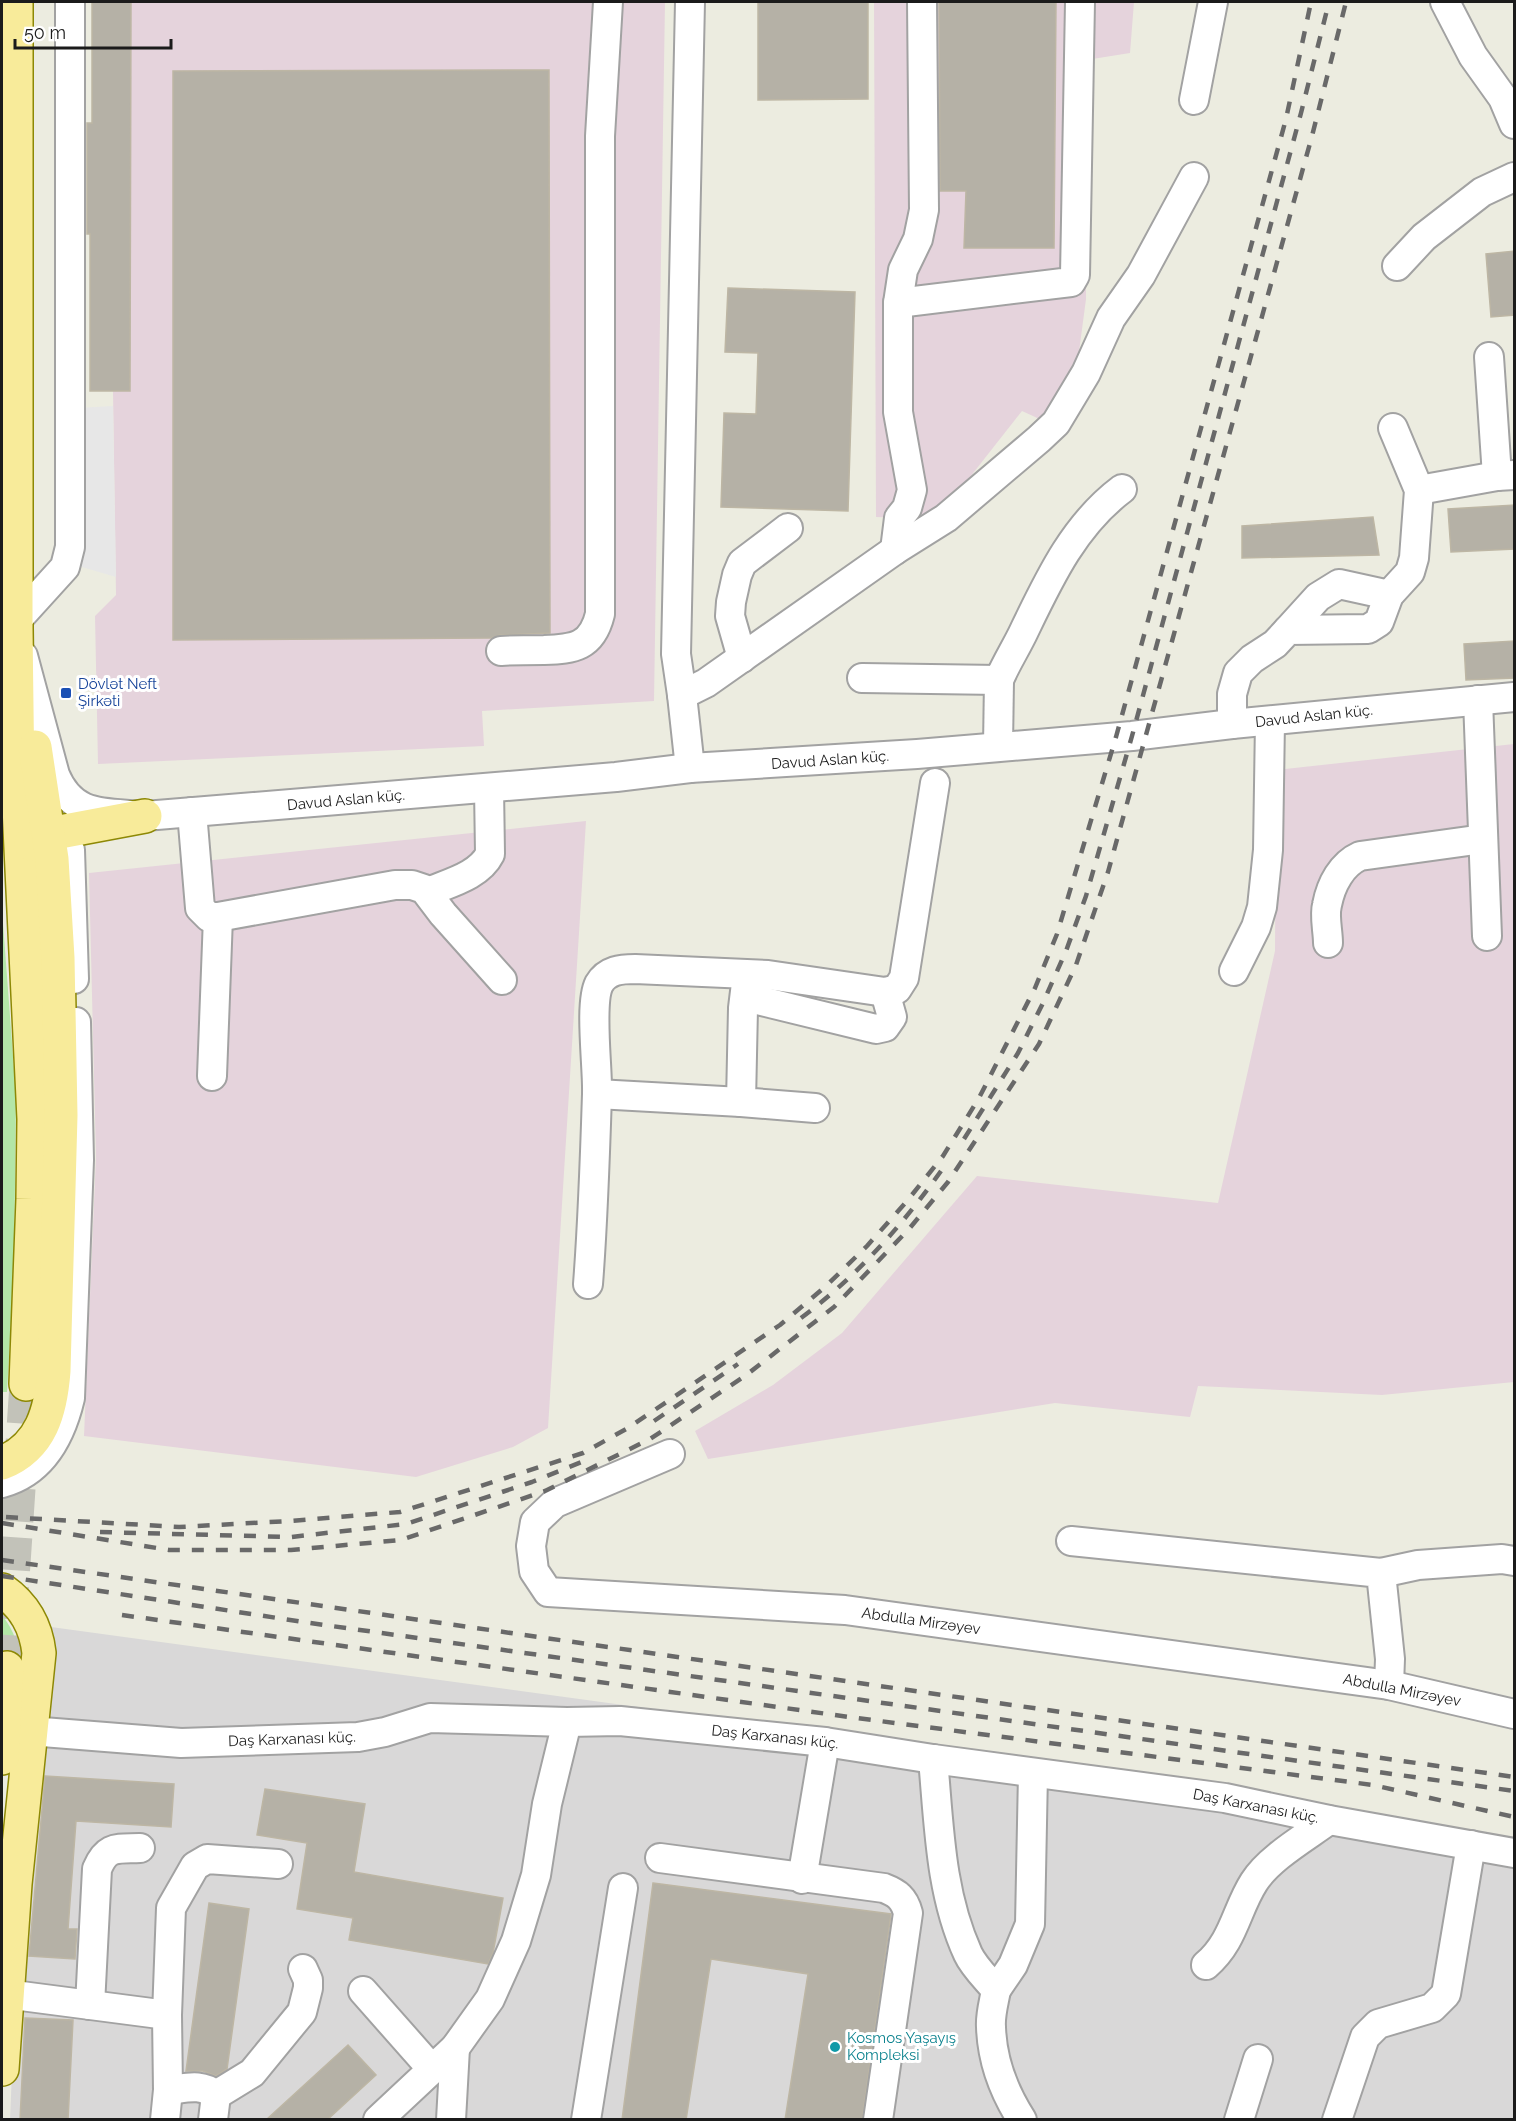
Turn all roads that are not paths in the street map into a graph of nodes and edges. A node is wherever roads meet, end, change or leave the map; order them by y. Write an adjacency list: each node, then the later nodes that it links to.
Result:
1 (16, 2): 23 (main road)
2 (70, 2): 23 (street)
3 (608, 2): 25 (street)
4 (690, 2): 29 (street)
5 (922, 2): 14 (street)
6 (1080, 2): 14 (street)
7 (1213, 2): 9 (street)
8 (1445, 2): 10 (street)
9 (1194, 100)
10 (1515, 124)
11 (1194, 177): 21 (street)
12 (1515, 177): 13 (street)
13 (1397, 266)
14 (898, 303): 21 (street)
15 (1489, 357): 17 (street)
16 (1394, 428): 19 (street)
17 (1506, 476): 19 (street)
18 (1122, 489): 28 (street)
19 (1419, 490): 22 (street)
20 (788, 528): 26 (street)
21 (894, 550): 26 (street)
22 (1389, 595): 24 (street); 24 (street)
23 (16, 625): 39 (street, Davud Aslan küç.); 40 (main road); 43 (main road)
24 (1288, 630): 33 (street)
25 (501, 651)
26 (742, 658): 29 (street)
27 (862, 678): 28 (street)
28 (999, 680): 34 (street)
29 (682, 695): 35 (street)
30 (1515, 697): 31 (street, Davud Aslan küç.)
31 (1478, 700): 32 (street, Davud Aslan küç.); 41 (street)
32 (1270, 721): 33 (street, Davud Aslan küç.); 47 (street)
33 (1232, 724): 34 (street, Davud Aslan küç.)
34 (998, 746): 35 (street, Davud Aslan küç.)
35 (690, 768): 37 (street, Davud Aslan küç.)
36 (935, 783): 50 (street)
37 (489, 788): 38 (street, Davud Aslan küç.); 42 (street)
38 (192, 812): 39 (street, Davud Aslan küç.); 44 (street)
39 (145, 816): 40 (main road)
40 (49, 834): 43 (main road); 58 (main road); 59 (street)
41 (1483, 839): 45 (street); 46 (street)
42 (428, 892): 44 (street); 48 (street)
43 (23, 895): 56 (main road)
44 (218, 917): 51 (street)
45 (1486, 936)
46 (1328, 943)
47 (1234, 971)
48 (502, 980)
49 (746, 986): 50 (street); 50 (street); 52 (street); 53 (street)
50 (885, 992)
51 (212, 1076)
52 (597, 1094): 53 (street); 55 (street)
53 (741, 1102): 54 (street)
54 (815, 1108)
55 (588, 1284)
56 (26, 1384)
57 (670, 1454): 65 (street, Abdulla Mirzəyev)
58 (2, 1463)
59 (2, 1483)
60 (1071, 1541): 62 (street)
61 (1515, 1561): 62 (street)
62 (1382, 1573): 65 (street)
63 (2, 1590): 68 (main road)
64 (6, 1668): 70 (main road)
65 (1389, 1685): 66 (street, Abdulla Mirzəyev)
66 (1515, 1714)
67 (567, 1722): 68 (street, Daş Karxanası küç.); 69 (street, Daş Karxanası küç.); 88 (street)
68 (30, 1731): 85 (main road)
69 (825, 1742): 71 (street, Daş Karxanası küç.); 79 (street)
70 (2, 1758)
71 (933, 1760): 72 (street, Daş Karxanası küç.); 83 (street)
72 (1033, 1773): 73 (street, Daş Karxanası küç.); 83 (street)
73 (1329, 1820): 74 (street, Daş Karxanası küç.); 81 (street)
74 (1471, 1845): 76 (street, Daş Karxanası küç.); 101 (street)
75 (140, 1848): 86 (street)
76 (1515, 1853)
77 (660, 1858): 79 (street)
78 (278, 1864): 87 (street)
79 (802, 1879): 98 (street)
80 (623, 1888): 97 (street)
81 (1206, 1965)
82 (303, 1969): 93 (street)
83 (996, 1990): 99 (street)
84 (363, 1991): 90 (street)
85 (6, 1994): 86 (street); 91 (main road)
86 (90, 2005): 87 (street)
87 (166, 2015): 92 (street)
88 (455, 2048): 90 (street); 96 (street)
89 (1258, 2059): 100 (street)
90 (431, 2068): 95 (street)
91 (2, 2069)
92 (168, 2090): 93 (street); 94 (street)
93 (214, 2107)
94 (165, 2120)
95 (378, 2120)
96 (451, 2120)
97 (586, 2120)
98 (878, 2120)
99 (1022, 2120)
100 (1239, 2120)
101 (1337, 2120)

